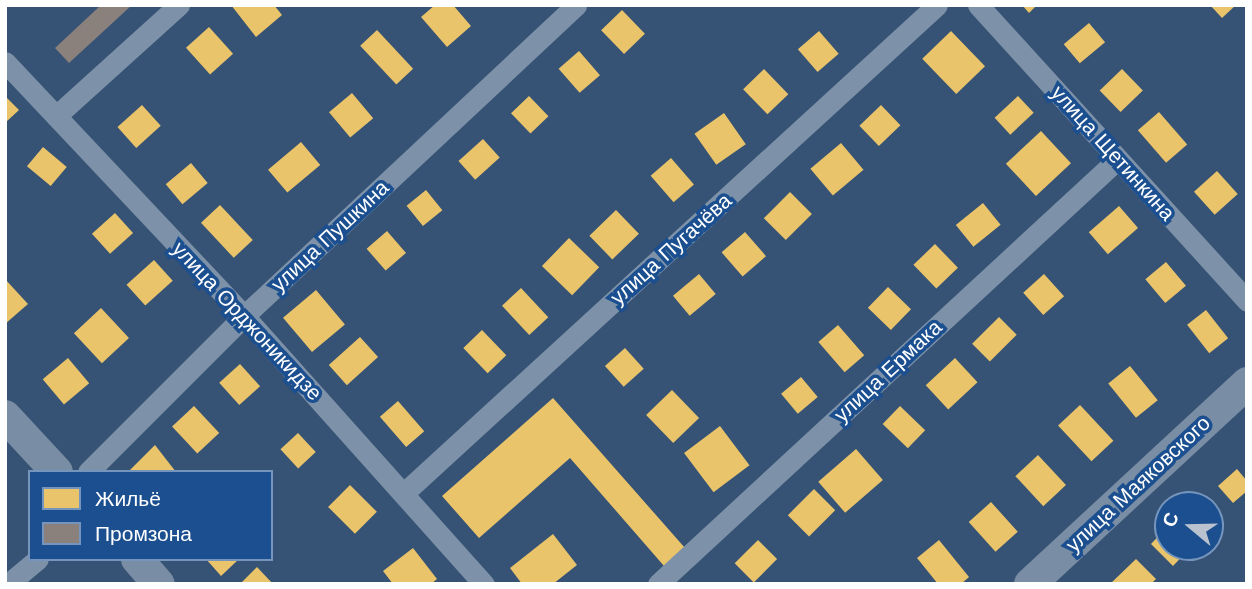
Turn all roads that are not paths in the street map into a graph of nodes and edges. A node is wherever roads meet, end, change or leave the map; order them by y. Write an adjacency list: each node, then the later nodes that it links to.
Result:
1 (179, 5): 6 (street)
2 (576, 5): 9 (street, улица Пушкина)
3 (936, 5): 14 (street, улица Пугачёва)
4 (978, 5): 7 (street, улица Щетинкина)
5 (5, 62): 6 (street, улица Орджоникидзе)
6 (56, 116): 9 (street, улица Орджоникидзе)
7 (1118, 159): 8 (street, улица Щетинкина); 20 (street, улица Ермака)
8 (1247, 300)
9 (244, 316): 13 (street, улица Пушкина); 14 (street, улица Орджоникидзе)
10 (1247, 383): 21 (street, улица Маяковского)
11 (5, 416): 12 (street)
12 (55, 470)
13 (90, 470)
14 (405, 492): 19 (street, улица Орджоникидзе)
15 (36, 561): 17 (street)
16 (139, 561): 18 (street)
17 (8, 584)
18 (159, 584)
19 (484, 584)
20 (658, 584)
21 (1030, 584)

